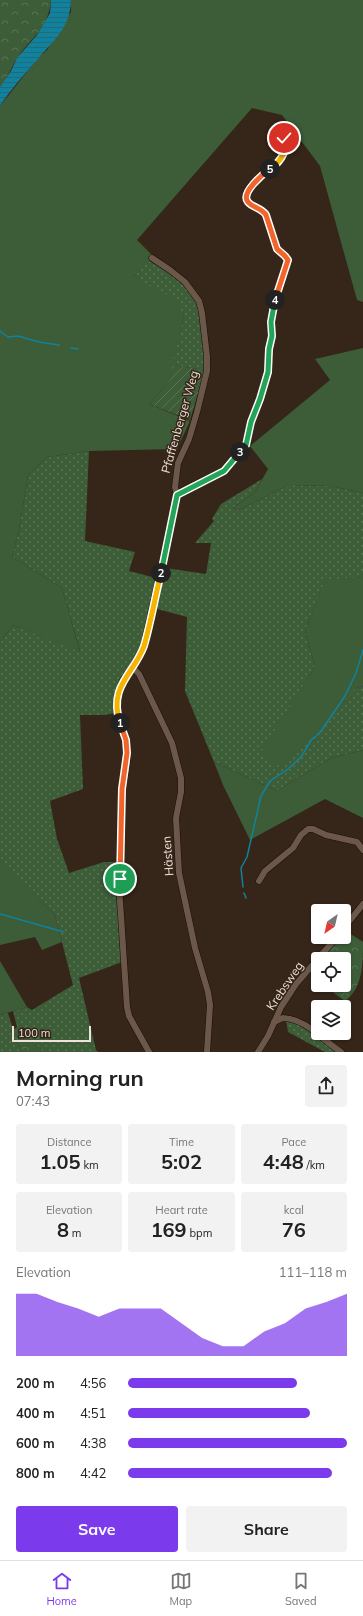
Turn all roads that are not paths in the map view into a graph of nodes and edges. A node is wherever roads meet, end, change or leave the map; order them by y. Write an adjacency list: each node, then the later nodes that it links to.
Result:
1 (282, 134): 3 (street)
2 (152, 258): 3 (street, Pfaffenberger Weg)
3 (177, 495): 4 (street, Pfaffenberger Weg)
4 (132, 667): 11 (street, Pfaffenberger Weg); 12 (street, Hästen)
5 (363, 850): 6 (street)
6 (259, 880)
7 (363, 904): 8 (street)
8 (351, 919)
9 (331, 944): 10 (street, Krebsweg)
10 (274, 1022): 13 (street, Krebsweg); 14 (street)
11 (149, 1052)
12 (207, 1052)
13 (258, 1052)
14 (341, 1052)

